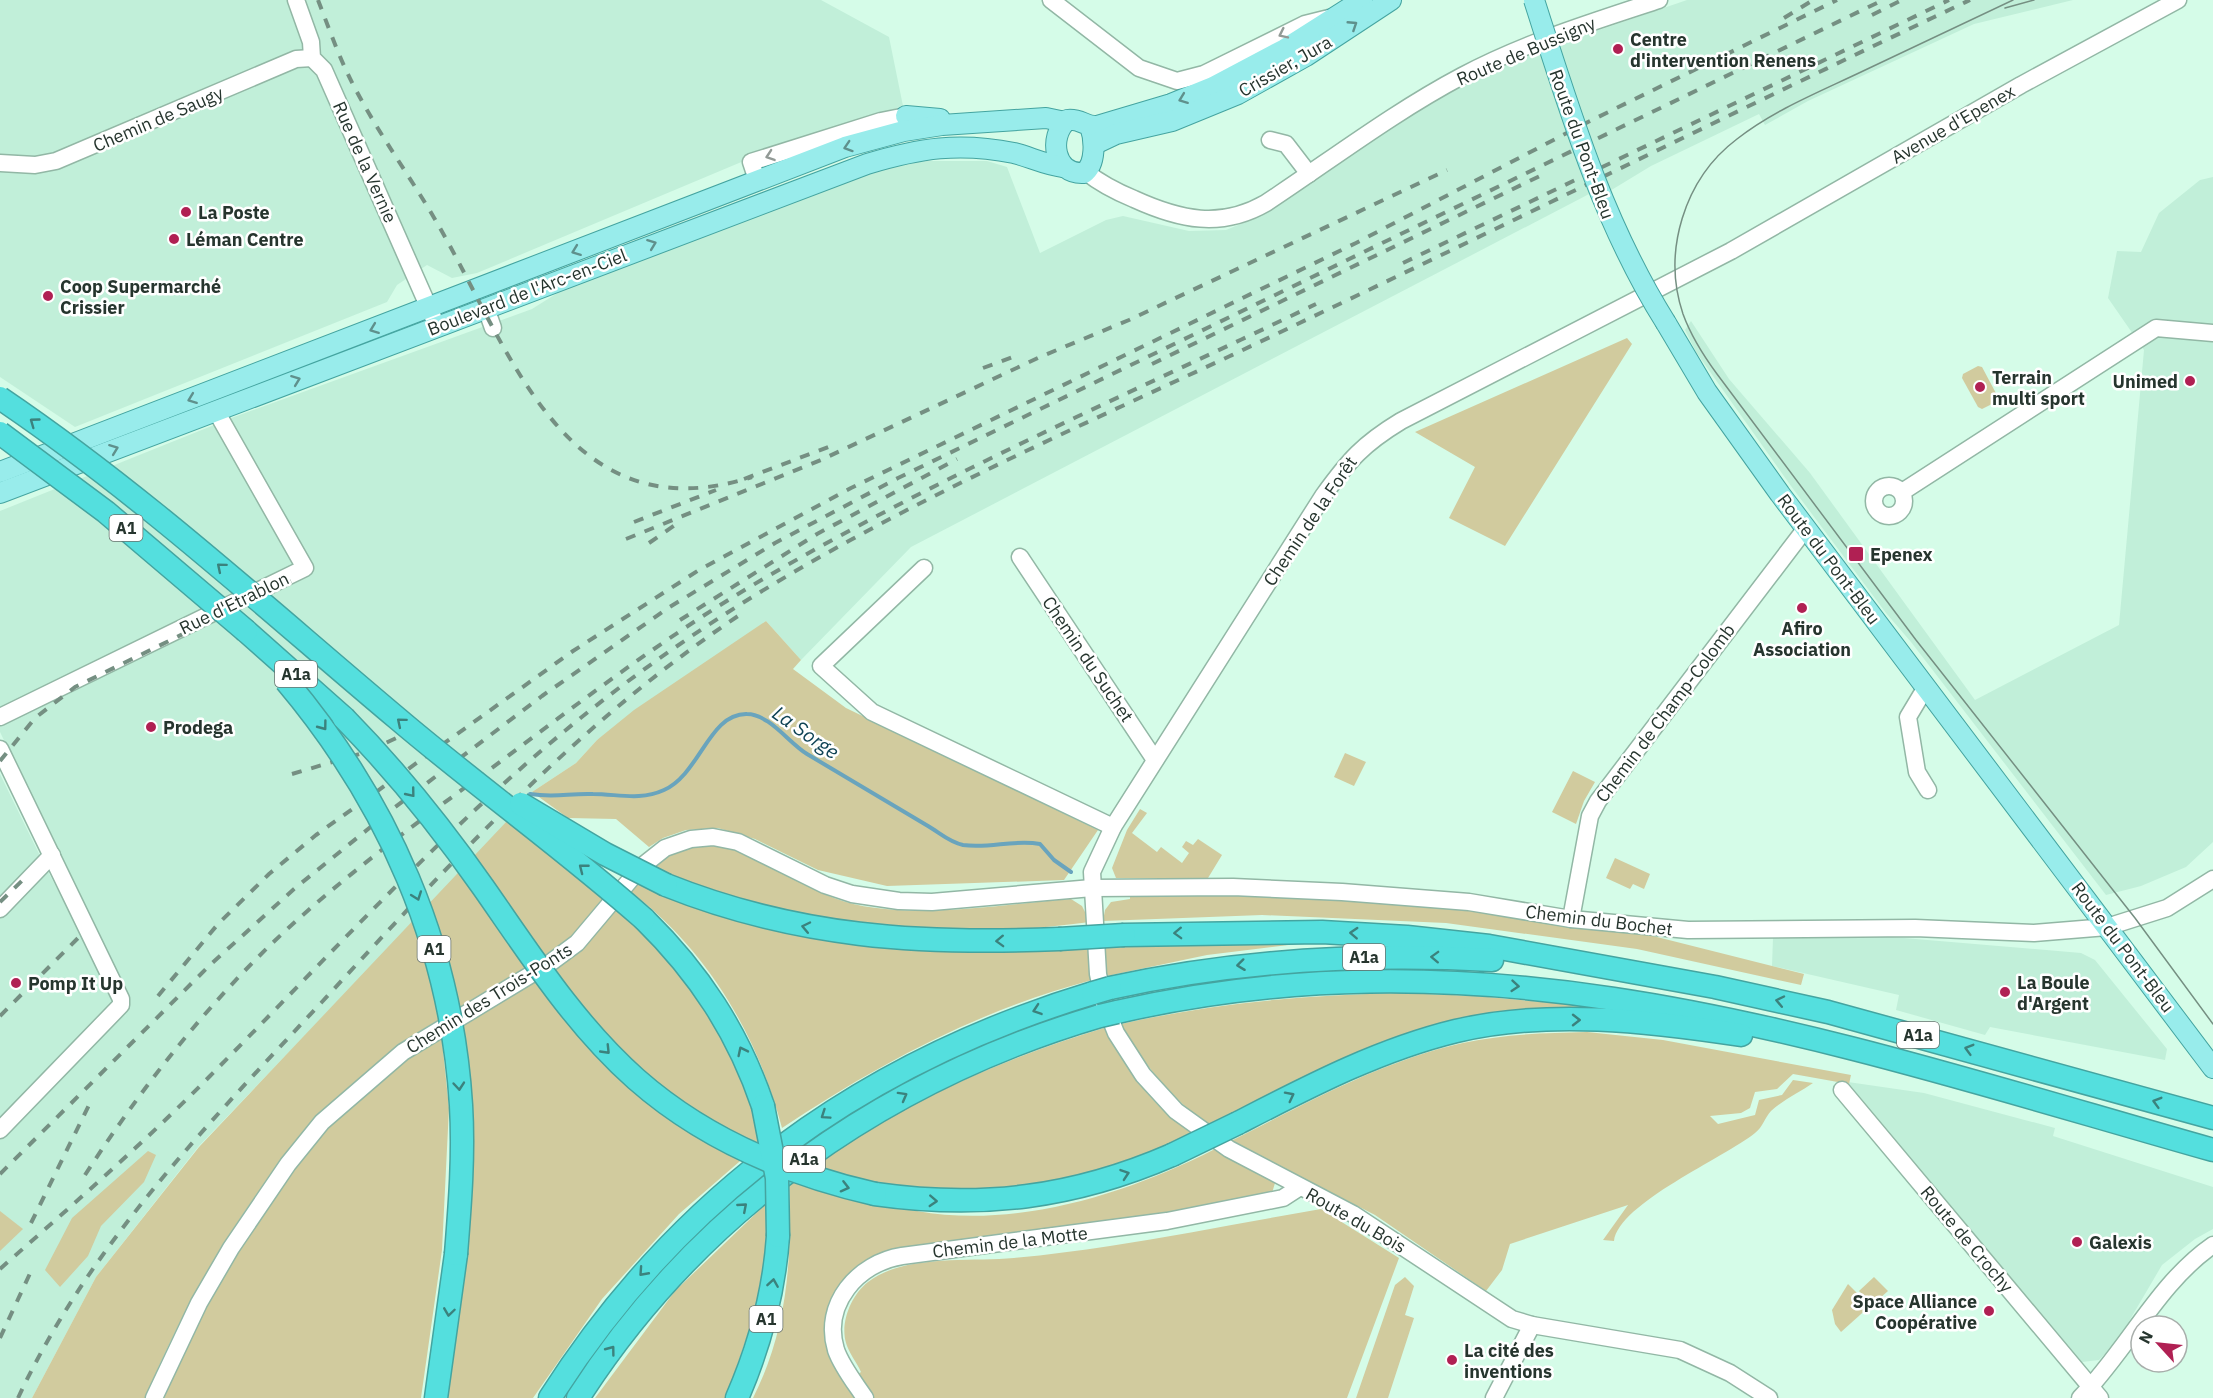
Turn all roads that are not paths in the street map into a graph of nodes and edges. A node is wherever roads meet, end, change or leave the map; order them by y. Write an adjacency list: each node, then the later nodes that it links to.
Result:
1 (296, 0): 9 (street, Rue de la Vernie)
2 (1051, 0): 8 (street, one-way to 2)
3 (1362, 0): 8 (main road)
4 (1391, 0): 15 (main road, Crissier, Jura, one-way to 4)
5 (1534, 0): 33 (main road, Route du Pont-Bleu, bridge)
6 (1659, 0): 19 (street, Route de Bussigny)
7 (2178, 0): 21 (street, Avenue d'Epenex)
8 (1338, 16): 13 (main road, one-way to 13)
9 (312, 58): 16 (street, Chemin de Saugy); 22 (street, Rue de la Vernie)
10 (906, 116): 12 (main road); 20 (street, one-way to 20)
11 (1055, 120): 12 (main road, Boulevard de l'Arc-en-Ciel); 13 (main road); 17 (main road)
12 (978, 123): 20 (main road, Boulevard de l'Arc-en-Ciel, one-way to 20)
13 (1090, 126): 15 (main road)
14 (1270, 140): 19 (street)
15 (1093, 147): 18 (main road)
16 (0, 163)
17 (1063, 167): 18 (main road, Route de Bussigny); 23 (main road, Boulevard de l'Arc-en-Ciel, one-way to 17)
18 (1086, 172): 19 (street, Route de Bussigny)
19 (1309, 174)
20 (757, 180): 22 (main road, Boulevard de l'Arc-en-Ciel, one-way to 22)
21 (1731, 251): 41 (street, Chemin de la Forêt)
22 (429, 308): 24 (street, Rue de la Vernie); 30 (main road, Boulevard de l'Arc-en-Ciel, one-way to 30)
23 (486, 308): 24 (main road, Boulevard de l'Arc-en-Ciel); 25 (street)
24 (437, 326): 28 (main road, Boulevard de l'Arc-en-Ciel, one-way to 24)
25 (493, 328)
26 (2213, 333): 31 (street)
27 (0, 398): 40 (highway, A1, one-way to 27, bridge)
28 (216, 411): 32 (main road, Boulevard de l'Arc-en-Ciel, one-way to 28); 38 (street, Rue d'Etrablon)
29 (0, 433): 36 (highway, A1, bridge)
30 (0, 472)
31 (1902, 492)
32 (0, 493)
33 (1806, 528): 37 (main road, Route du Pont-Bleu); 48 (street, Chemin de Champ-Colomb)
34 (1020, 557): 41 (street, Chemin du Suchet)
35 (924, 568): 43 (street)
36 (246, 631): 53 (highway, A1a, one-way to 53, bridge); 62 (highway, A1, one-way to 62, bridge)
37 (1926, 687): 42 (street); 49 (main road, Route du Pont-Bleu)
38 (0, 717)
39 (0, 749): 44 (street)
40 (446, 759): 50 (highway, A1a, one-way to 40, bridge); 65 (highway, A1, one-way to 40, bridge)
41 (1155, 760): 43 (street, Chemin de la Forêt)
42 (1928, 790)
43 (1113, 827): 46 (street, Chemin de la Forêt)
44 (52, 855): 47 (street); 55 (street)
45 (2213, 879): 49 (street, Chemin du Bochet)
46 (1092, 888): 48 (street, Chemin du Bochet); 57 (street, Route du Bois); 61 (street, Chemin des Trois-Ponts)
47 (0, 909)
48 (1571, 919): 49 (street, Chemin du Bochet)
49 (2107, 927): 51 (main road, Route du Pont-Bleu)
50 (1619, 971): 54 (highway, A1a, one-way to 50); 63 (highway, A1a, one-way to 63)
51 (2213, 1068)
52 (1842, 1090): 60 (street, Route de Crochy)
53 (2039, 1101): 56 (highway, A1a); 64 (highway, A1a, one-way to 53)
54 (2213, 1118)
55 (0, 1130)
56 (2213, 1150)
57 (1300, 1187): 59 (street, Route du Bois); 66 (street, Chemin de la Motte)
58 (2213, 1245): 60 (street, Route de Crochy)
59 (1532, 1325): 67 (street); 68 (street, Route du Bois)
60 (2090, 1394)
61 (154, 1398)
62 (436, 1398)
63 (550, 1398)
64 (578, 1398)
65 (737, 1398)
66 (865, 1398)
67 (1494, 1398)
68 (1769, 1398)

